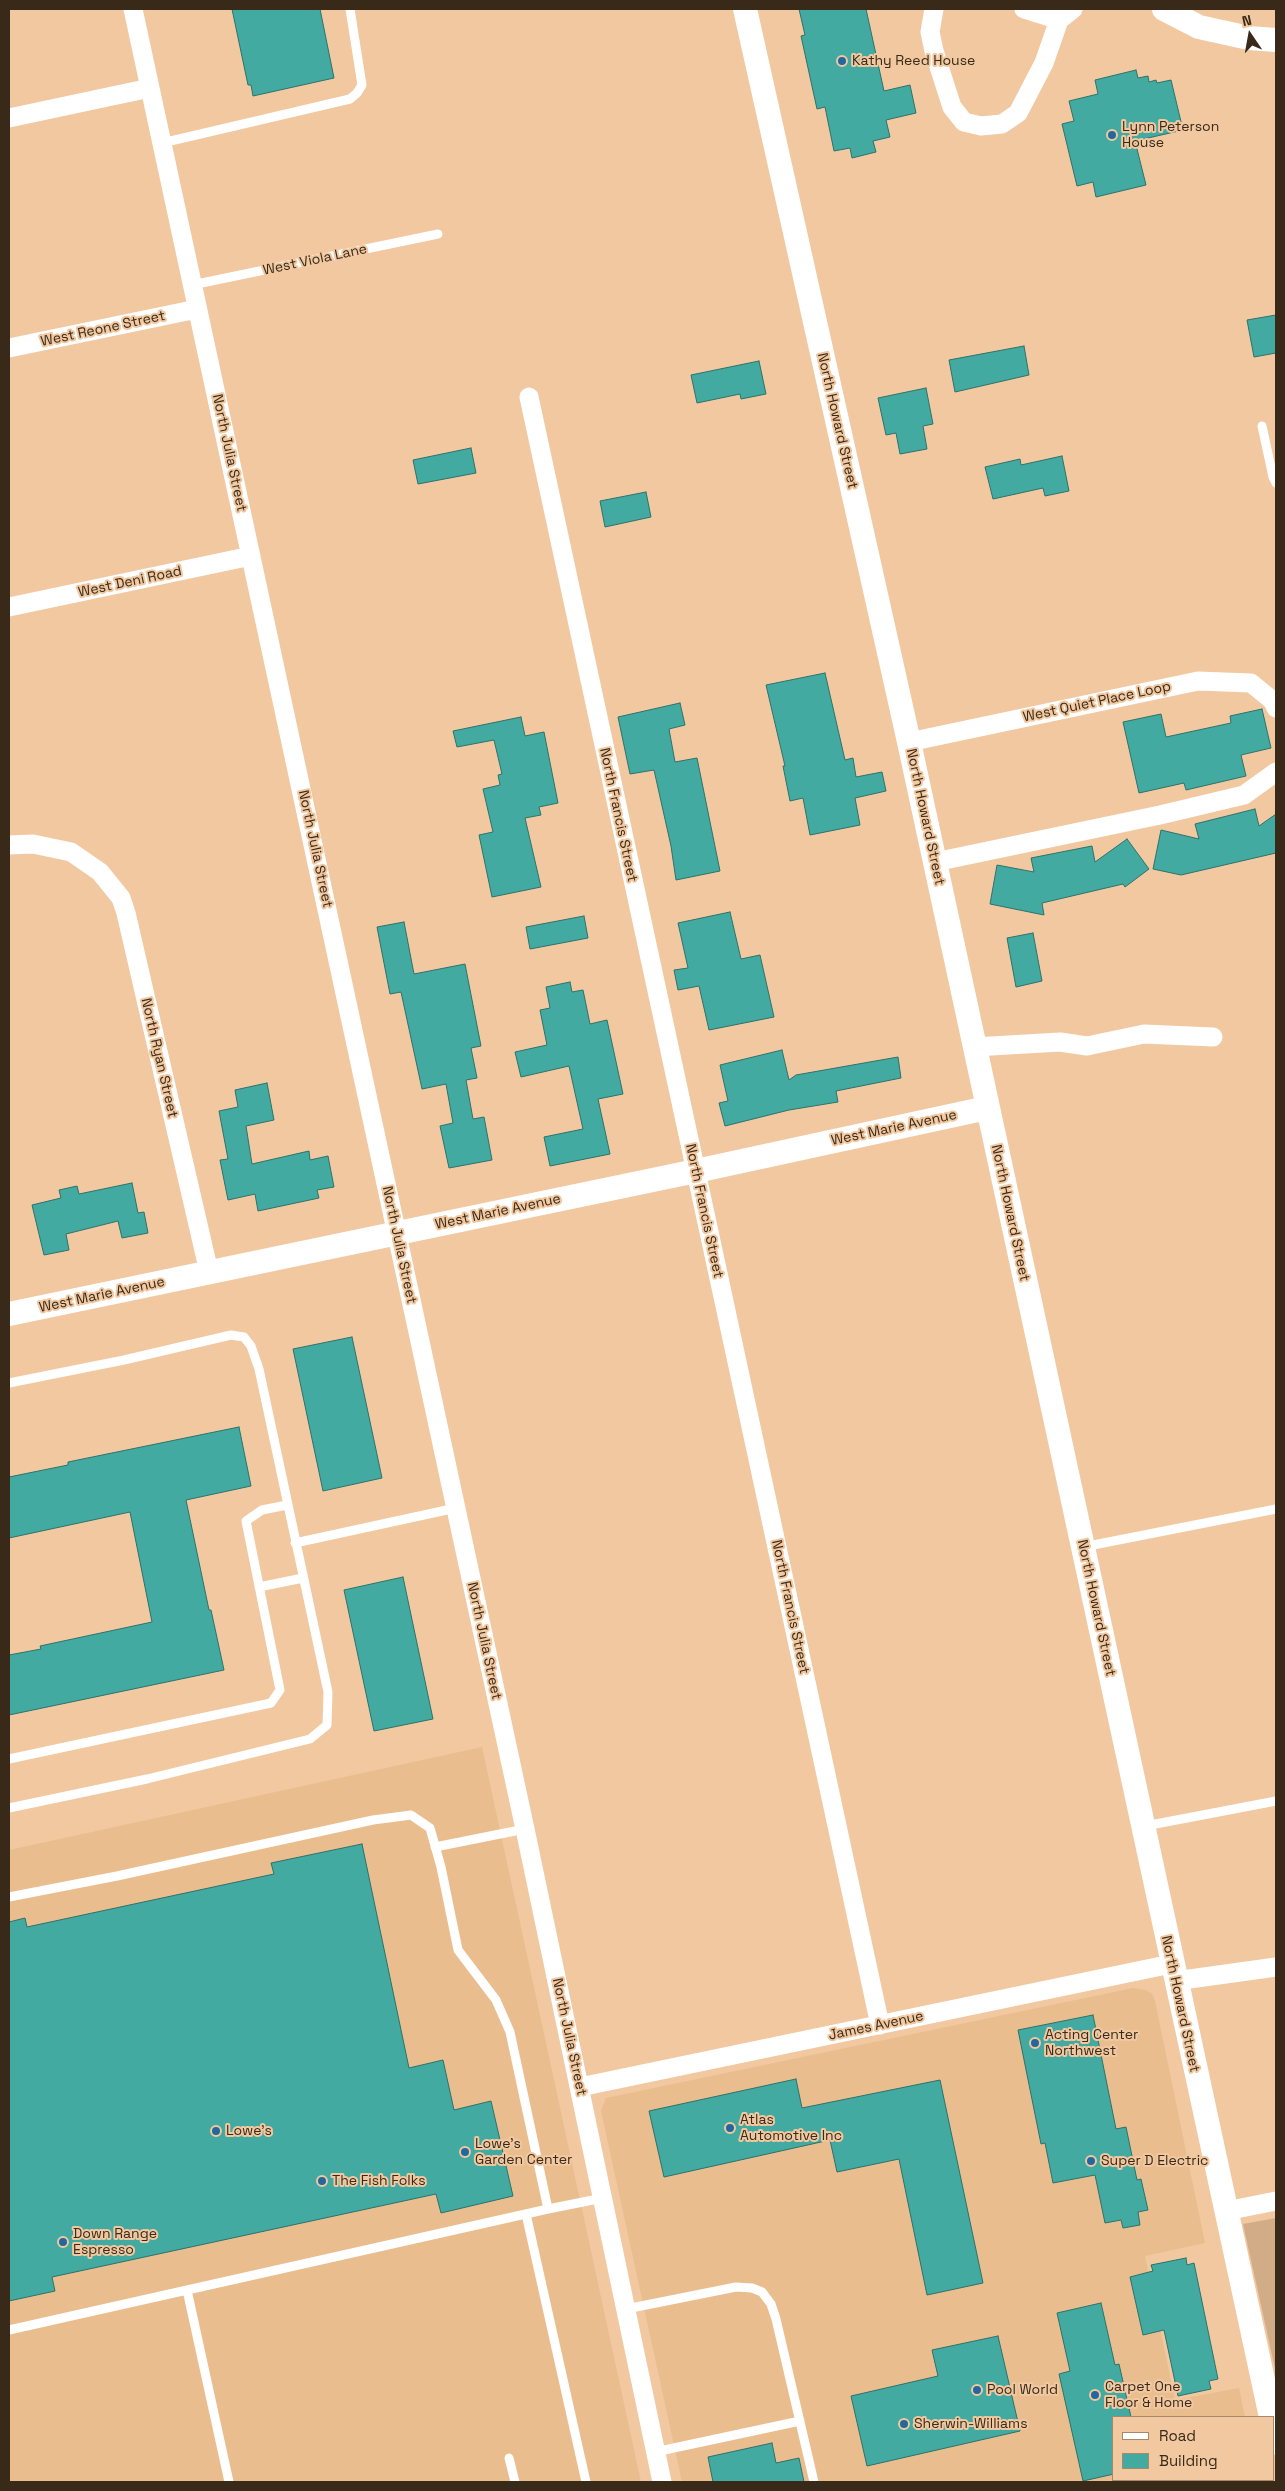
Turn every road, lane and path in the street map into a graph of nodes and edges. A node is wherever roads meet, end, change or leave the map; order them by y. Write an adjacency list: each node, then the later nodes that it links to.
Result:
1 (133, 9): 9 (street, North Julia Street)
2 (350, 9): 11 (lane)
3 (745, 9): 22 (street, North Howard Street)
4 (934, 9): 7 (street)
5 (1024, 9): 7 (street)
6 (1164, 9): 8 (street)
7 (1066, 14)
8 (1276, 40)
9 (150, 88): 10 (street); 11 (street, North Julia Street)
10 (9, 118)
11 (162, 143): 13 (street, North Julia Street)
12 (438, 234): 13 (lane, West Viola Lane)
13 (192, 285): 14 (street, North Julia Street)
14 (198, 309): 15 (street, West Reone Street); 19 (street, North Julia Street)
15 (9, 348)
16 (529, 397): 29 (street, North Francis Street)
17 (1262, 426): 18 (lane)
18 (1276, 483)
19 (251, 556): 20 (street, West Deni Road); 30 (street, North Julia Street)
20 (9, 606)
21 (1276, 708): 22 (street, West Quiet Place Loop)
22 (909, 742): 25 (street, North Howard Street)
23 (1276, 772): 25 (street)
24 (9, 845): 31 (street, North Ryan Street)
25 (935, 862): 27 (street, North Howard Street)
26 (1213, 1037): 27 (street)
27 (974, 1047): 28 (street, North Howard Street)
28 (987, 1108): 29 (street, West Marie Avenue); 38 (street, North Howard Street)
29 (696, 1171): 30 (street, West Marie Avenue); 50 (street, North Francis Street)
30 (397, 1234): 31 (street, West Marie Avenue); 35 (street, North Julia Street)
31 (209, 1272): 32 (street, West Marie Avenue)
32 (9, 1314)
33 (9, 1382): 34 (lane)
34 (287, 1505): 37 (lane); 40 (lane)
35 (456, 1508): 37 (lane); 45 (street, North Julia Street)
36 (1276, 1509): 38 (lane)
37 (296, 1543): 39 (lane)
38 (1083, 1547): 44 (street, North Howard Street)
39 (303, 1578): 40 (lane); 43 (lane)
40 (259, 1587): 41 (lane)
41 (9, 1759)
42 (1276, 1801): 44 (lane)
43 (9, 1808)
44 (1142, 1826): 49 (street, North Howard Street)
45 (525, 1829): 46 (lane); 51 (street, North Julia Street)
46 (435, 1847): 47 (lane); 54 (lane)
47 (9, 1897)
48 (1276, 1967): 49 (street, James Avenue)
49 (1173, 1972): 50 (street, James Avenue); 55 (street, North Howard Street)
50 (880, 2025): 51 (street, James Avenue)
51 (580, 2087): 52 (street, North Julia Street)
52 (603, 2198): 54 (lane); 58 (street, North Julia Street)
53 (1276, 2201): 55 (street)
54 (548, 2209): 56 (lane)
55 (1226, 2211): 60 (street, North Howard Street)
56 (526, 2214): 57 (lane); 66 (lane)
57 (187, 2290): 59 (lane); 64 (lane)
58 (626, 2310): 61 (lane); 62 (street, North Julia Street)
59 (9, 2330)
60 (1271, 2416)
61 (800, 2421): 62 (lane); 68 (lane)
62 (655, 2452): 67 (street, North Julia Street)
63 (509, 2458): 65 (lane)
64 (229, 2482)
65 (515, 2482)
66 (586, 2482)
67 (662, 2482)
68 (814, 2482)

